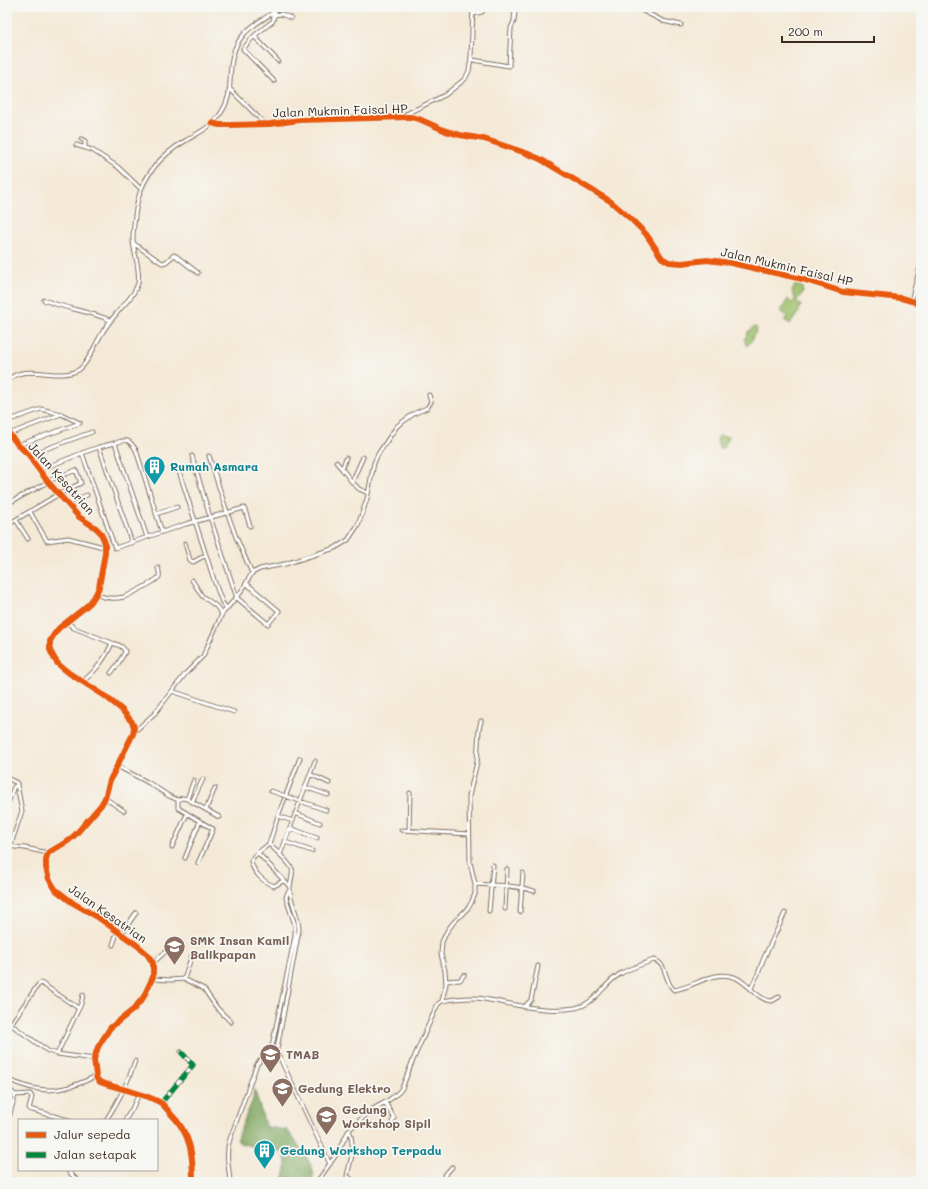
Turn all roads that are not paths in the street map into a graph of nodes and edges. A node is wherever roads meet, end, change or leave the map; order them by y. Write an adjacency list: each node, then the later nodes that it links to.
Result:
1 (282, 7): 6 (street)
2 (473, 7): 7 (street)
3 (484, 7): 7 (street)
4 (635, 7): 9 (street)
5 (515, 11): 11 (street)
6 (273, 14): 8 (street); 10 (street); 14 (street)
7 (473, 14): 11 (street)
8 (291, 18)
9 (681, 25)
10 (254, 36): 12 (street); 13 (street)
11 (471, 57): 15 (street)
12 (278, 62)
13 (274, 81)
14 (230, 89): 16 (street); 17 (street)
15 (403, 117): 17 (street, Jalan Mukmin Faisal HP); 26 (street, Jalan Mukmin Faisal HP)
16 (212, 123): 17 (street, Jalan Mukmin Faisal HP); 21 (street)
17 (264, 124)
18 (81, 139): 20 (street)
19 (76, 145): 20 (street)
20 (85, 147): 21 (street)
21 (141, 189): 22 (street)
22 (133, 243): 24 (street); 28 (street)
23 (921, 264): 26 (street)
24 (198, 273)
25 (44, 300): 28 (street)
26 (911, 300): 27 (street, Jalan Mukmin Faisal HP)
27 (921, 307)
28 (110, 320): 29 (street)
29 (7, 381)
30 (429, 395): 50 (street)
31 (61, 414): 32 (street); 33 (street); 36 (street)
32 (7, 421)
33 (8, 432): 36 (street, Jalan Kesatrian)
34 (92, 432): 39 (street)
35 (115, 443): 37 (street); 58 (street); 65 (street)
36 (18, 445): 39 (street, Jalan Kesatrian)
37 (99, 447): 38 (street); 67 (street)
38 (82, 453): 47 (street); 67 (street)
39 (29, 455): 47 (street, Jalan Kesatrian)
40 (192, 456): 59 (street)
41 (209, 456): 57 (street)
42 (363, 457): 49 (street)
43 (346, 458): 46 (street)
44 (336, 462): 46 (street)
45 (178, 468): 61 (street)
46 (342, 469): 49 (street)
47 (39, 470): 48 (street, Jalan Kesatrian)
48 (48, 482): 51 (street, Jalan Kesatrian); 51 (street); 54 (street)
49 (352, 482): 50 (street)
50 (368, 493): 72 (street)
51 (59, 494): 53 (street, Jalan Kesatrian); 56 (street)
52 (87, 495): 53 (street)
53 (68, 503): 69 (street, Jalan Kesatrian)
54 (7, 504)
55 (177, 507): 58 (street)
56 (30, 512): 60 (street); 69 (street)
57 (227, 512): 59 (street); 63 (street); 72 (street)
58 (156, 514): 64 (street)
59 (210, 517): 61 (street); 76 (street)
60 (16, 520): 62 (street); 66 (street)
61 (196, 521): 64 (street); 70 (street)
62 (7, 525)
63 (250, 526)
64 (162, 532): 65 (street)
65 (147, 537): 67 (street)
66 (28, 539)
67 (132, 543)
68 (185, 543): 70 (street)
69 (106, 548): 75 (street)
70 (206, 555): 77 (street)
71 (158, 568): 75 (street)
72 (252, 573): 74 (street)
73 (192, 580): 78 (street)
74 (246, 584): 76 (street); 76 (street)
75 (96, 594): 79 (street)
76 (237, 598): 77 (street)
77 (227, 610): 78 (street)
78 (222, 614): 83 (street)
79 (67, 622): 80 (street); 82 (street)
80 (112, 643): 81 (street); 82 (street)
81 (111, 673)
82 (82, 682): 86 (street)
83 (172, 691): 84 (street); 86 (street)
84 (234, 712)
85 (481, 721): 123 (street)
86 (134, 732): 89 (street)
87 (300, 758): 102 (street)
88 (315, 761): 90 (street)
89 (117, 766): 104 (street); 106 (street)
90 (310, 774): 94 (street); 96 (street)
91 (7, 778): 95 (street)
92 (203, 779): 108 (street)
93 (194, 780): 105 (street)
94 (329, 783)
95 (17, 785): 100 (street); 128 (street)
96 (305, 787): 103 (street); 107 (street)
97 (215, 788): 110 (street)
98 (271, 791): 102 (street)
99 (7, 792): 100 (street)
100 (11, 793): 109 (street)
101 (410, 793): 122 (street)
102 (286, 796): 107 (street); 115 (street)
103 (328, 796)
104 (105, 798): 112 (street); 131 (street)
105 (187, 799): 106 (street); 108 (street)
106 (178, 800): 114 (street)
107 (300, 801): 111 (street); 113 (street)
108 (192, 802): 110 (street)
109 (7, 806)
110 (206, 809): 116 (street)
111 (326, 810)
112 (124, 811)
113 (295, 813): 117 (street); 119 (street)
114 (187, 814): 118 (street); 129 (street)
115 (278, 816): 117 (street); 126 (street)
116 (219, 817)
117 (292, 820): 120 (street)
118 (200, 822): 134 (street); 135 (street)
119 (320, 823)
120 (290, 828): 124 (street); 125 (street)
121 (401, 830): 122 (street)
122 (409, 830): 123 (street)
123 (469, 834): 140 (street)
124 (317, 838)
125 (285, 842): 130 (street); 133 (street)
126 (269, 844): 132 (street); 133 (street)
127 (7, 846): 128 (street)
128 (11, 846): 131 (street)
129 (172, 847)
130 (312, 851)
131 (48, 853): 151 (street, Jalan Kesatrian)
132 (258, 853): 139 (street); 139 (street)
133 (280, 855): 144 (street)
134 (185, 858)
135 (198, 863)
136 (493, 865): 141 (street)
137 (507, 869): 142 (street)
138 (523, 874): 143 (street)
139 (283, 882): 144 (street)
140 (475, 884): 141 (street); 161 (street)
141 (492, 885): 142 (street); 147 (street)
142 (506, 886): 143 (street); 146 (street)
143 (521, 888): 145 (street); 148 (street)
144 (290, 889): 172 (street); 173 (street)
145 (534, 892)
146 (505, 909)
147 (489, 911)
148 (520, 912)
149 (136, 913): 152 (street)
150 (785, 913): 162 (street)
151 (117, 932): 152 (street, Jalan Kesatrian); 153 (street)
152 (121, 934): 156 (street, Jalan Kesatrian)
153 (113, 945)
154 (165, 952): 156 (street)
155 (192, 954): 159 (street)
156 (153, 963): 160 (street)
157 (538, 966): 166 (street)
158 (464, 975): 161 (street)
159 (184, 978): 160 (street); 168 (street)
160 (152, 979): 174 (street)
161 (446, 981): 165 (street)
162 (751, 988): 164 (street); 166 (street)
163 (83, 995): 167 (street)
164 (779, 997)
165 (442, 1001): 166 (street); 182 (street)
166 (524, 1007)
167 (78, 1008): 169 (street); 171 (street)
168 (231, 1022)
169 (8, 1024): 171 (street)
170 (181, 1052): 183 (street)
171 (57, 1054): 174 (street)
172 (276, 1054): 173 (street); 190 (street)
173 (270, 1056): 195 (street)
174 (94, 1059): 176 (street)
175 (135, 1062): 179 (street)
176 (96, 1076): 177 (street); 179 (street)
177 (7, 1079)
178 (7, 1087): 181 (street)
179 (124, 1089): 180 (street); 185 (street)
180 (139, 1094): 183 (street); 186 (street)
181 (15, 1095): 184 (street); 188 (street)
182 (385, 1102): 187 (street); 189 (street)
183 (160, 1103): 194 (street)
184 (64, 1119)
185 (107, 1119)
186 (126, 1119)
187 (392, 1122)
188 (7, 1125)
189 (349, 1130): 190 (street); 197 (street)
190 (330, 1164): 196 (street)
191 (452, 1167): 198 (street)
192 (68, 1171): 193 (street)
193 (79, 1182)
194 (193, 1182)
195 (230, 1182)
196 (317, 1182)
197 (356, 1182)
198 (441, 1182)

